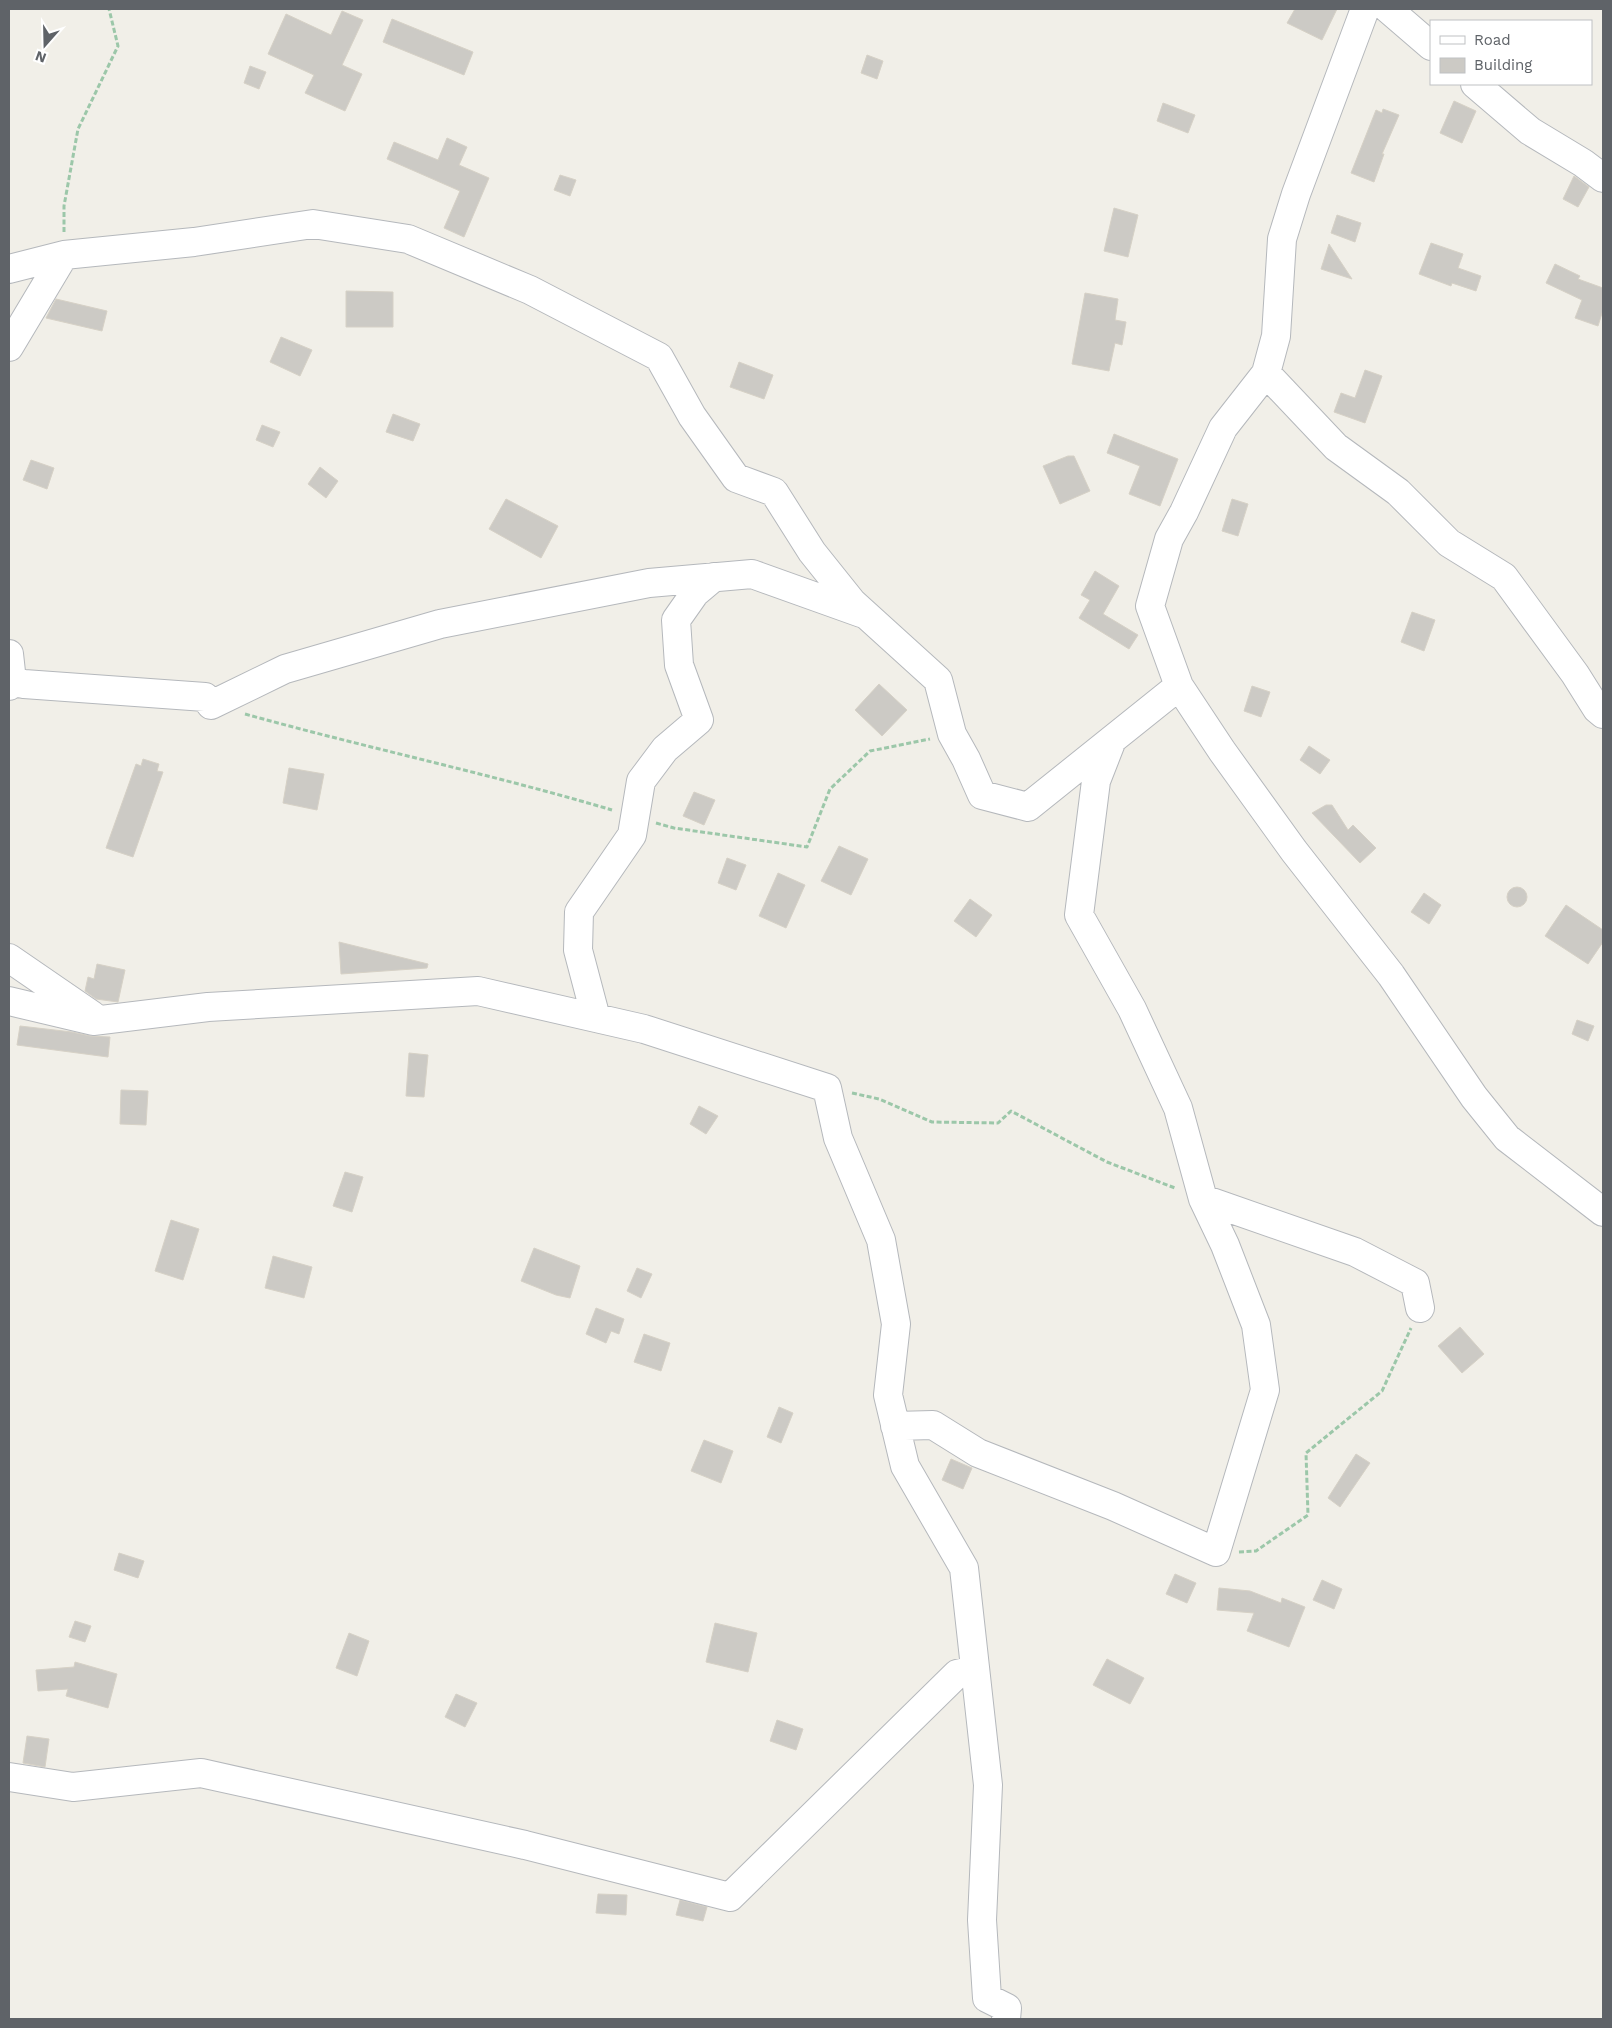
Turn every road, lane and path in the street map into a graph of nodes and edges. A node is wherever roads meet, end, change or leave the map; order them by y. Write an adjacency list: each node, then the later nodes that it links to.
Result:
1 (109, 9): 7 (path)
2 (1365, 9): 11 (street)
3 (1388, 9): 4 (street)
4 (1430, 45)
5 (1476, 85): 6 (street)
6 (1603, 178)
7 (64, 255): 8 (street); 9 (street); 10 (street); 13 (street)
8 (9, 269)
9 (9, 287)
10 (9, 347)
11 (1266, 373): 16 (street); 18 (street)
12 (714, 577): 13 (street); 17 (street); 21 (street)
13 (865, 614): 19 (street)
14 (9, 654): 15 (street)
15 (10, 683): 17 (street)
16 (1179, 686): 20 (street); 28 (street)
17 (211, 705): 21 (path)
18 (1603, 714)
19 (952, 734): 20 (street); 21 (path)
20 (1112, 740): 27 (street)
21 (636, 817): 24 (street)
22 (9, 958): 25 (street)
23 (9, 1001): 25 (street)
24 (596, 1018): 25 (street); 26 (street)
25 (101, 1020)
26 (827, 1088): 27 (path); 30 (street)
27 (1203, 1199): 29 (street); 31 (street)
28 (1603, 1212)
29 (1420, 1308): 31 (path)
30 (895, 1426): 31 (street); 32 (street)
31 (1216, 1552)
32 (974, 1670): 33 (street); 34 (street)
33 (9, 1777)
34 (1006, 2019)

